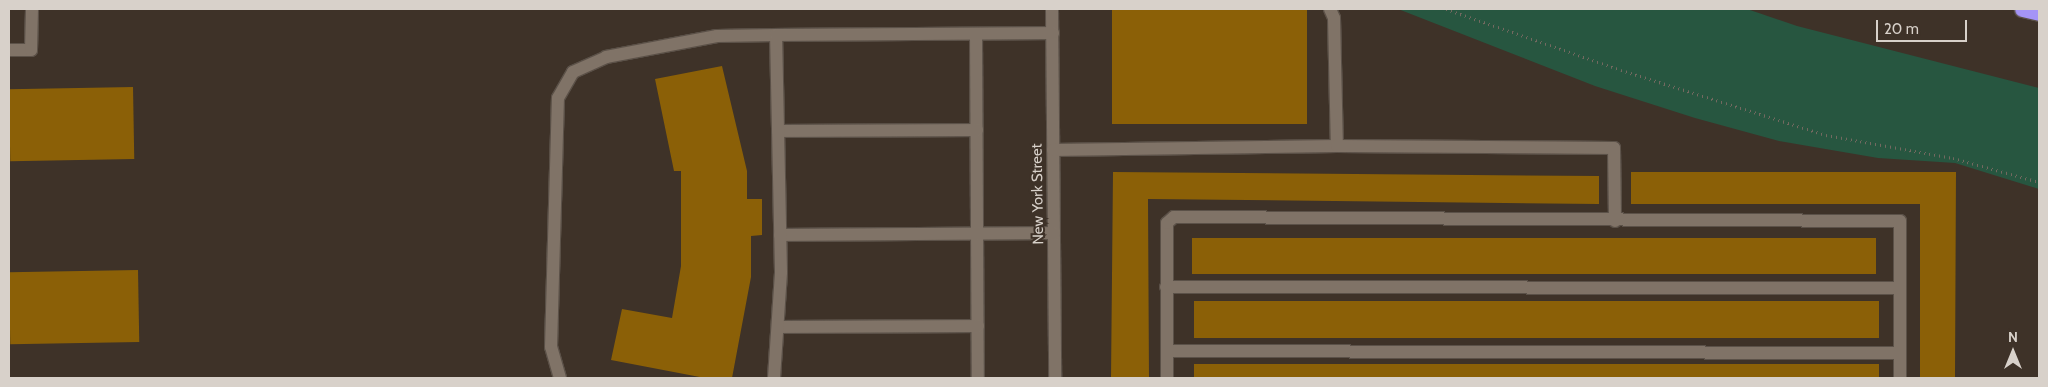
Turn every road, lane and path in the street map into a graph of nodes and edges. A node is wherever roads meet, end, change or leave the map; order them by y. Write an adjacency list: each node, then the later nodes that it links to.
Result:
1 (32, 9): 10 (street)
2 (1052, 9): 7 (street, New York Street)
3 (1330, 9): 13 (street)
4 (1446, 9): 15 (path)
5 (2022, 9): 6 (highway)
6 (2039, 13)
7 (1052, 33): 8 (street); 14 (street, New York Street)
8 (976, 34): 9 (street); 11 (street)
9 (776, 35): 12 (street); 26 (street)
10 (9, 50)
11 (976, 130): 12 (street); 18 (street)
12 (778, 131): 19 (street)
13 (1337, 146): 14 (street); 16 (street)
14 (1053, 150): 17 (street, New York Street)
15 (2039, 182)
16 (1615, 221): 20 (street); 21 (street)
17 (1054, 233): 18 (street); 29 (street, New York Street)
18 (978, 234): 19 (street); 22 (street)
19 (780, 235): 23 (street)
20 (1166, 287): 21 (street); 24 (street)
21 (1900, 288): 25 (street)
22 (978, 326): 23 (street); 28 (street)
23 (779, 327): 27 (street)
24 (1167, 352): 25 (street); 30 (street)
25 (1900, 354): 31 (street)
26 (560, 378)
27 (774, 378)
28 (978, 378)
29 (1055, 378)
30 (1167, 378)
31 (1900, 378)

